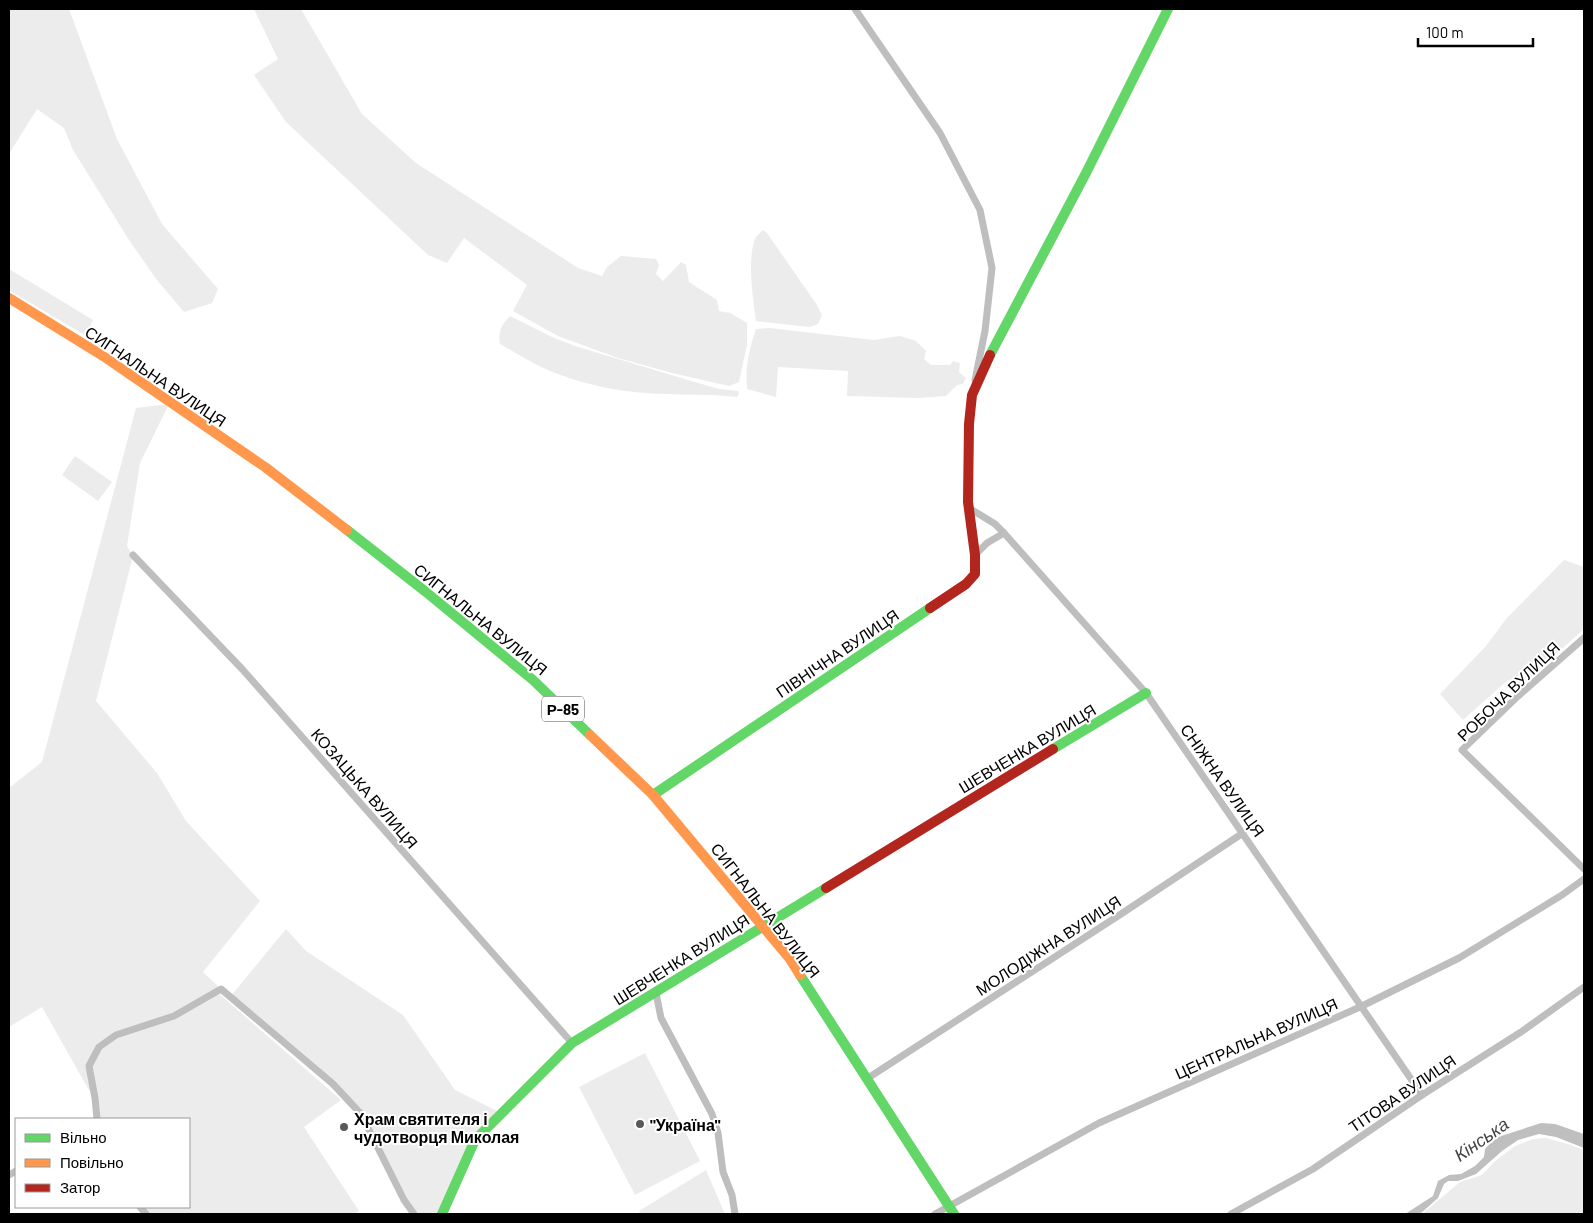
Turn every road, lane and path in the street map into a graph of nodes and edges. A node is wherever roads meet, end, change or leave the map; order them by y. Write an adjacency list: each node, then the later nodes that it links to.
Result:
1 (855, 9): 4 (street)
2 (1168, 9): 4 (street, ПІВНІЧНА ВУЛИЦЯ)
3 (9, 298): 11 (street, СИГНАЛЬНА ВУЛИЦЯ / Р-85)
4 (972, 395): 5 (street, ПІВНІЧНА ВУЛИЦЯ)
5 (969, 505): 6 (street, СНІЖНА ВУЛИЦЯ); 8 (street, ПІВНІЧНА ВУЛИЦЯ)
6 (1004, 532): 8 (street); 10 (street, СНІЖНА ВУЛИЦЯ)
7 (133, 555): 19 (street, КОЗАЦЬКА ВУЛИЦЯ)
8 (975, 555): 11 (street, ПІВНІЧНА ВУЛИЦЯ)
9 (1584, 638): 13 (street, РОБОЧА ВУЛИЦЯ)
10 (1146, 693): 12 (street, СНІЖНА ВУЛИЦЯ); 15 (street, ШЕВЧЕНКА ВУЛИЦЯ)
11 (653, 795): 15 (street, СИГНАЛЬНА ВУЛИЦЯ / Р-85)
12 (1243, 833): 18 (street, СНІЖНА ВУЛИЦЯ); 20 (street, МОЛОДІЖНА ВУЛИЦЯ)
13 (1584, 868)
14 (1584, 880): 18 (street, ЦЕНТРАЛЬНА ВУЛИЦЯ)
15 (764, 926): 17 (street, ШЕВЧЕНКА ВУЛИЦЯ); 20 (street, СИГНАЛЬНА ВУЛИЦЯ / Р-85)
16 (1584, 987): 21 (street, ТІТОВА ВУЛИЦЯ)
17 (656, 993): 19 (street, ШЕВЧЕНКА ВУЛИЦЯ); 26 (street)
18 (1360, 1007): 21 (street, СНІЖНА ВУЛИЦЯ); 23 (street, ЦЕНТРАЛЬНА ВУЛИЦЯ)
19 (572, 1043): 25 (street, ШЕВЧЕНКА ВУЛИЦЯ)
20 (868, 1078): 23 (street, СИГНАЛЬНА ВУЛИЦЯ / Р-85)
21 (1422, 1095): 28 (street, ТІТОВА ВУЛИЦЯ)
22 (97, 1118): 24 (street)
23 (951, 1210): 27 (street, ЦЕНТРАЛЬНА ВУЛИЦЯ)
24 (414, 1214)
25 (442, 1214)
26 (734, 1214)
27 (935, 1214)
28 (1231, 1214)

